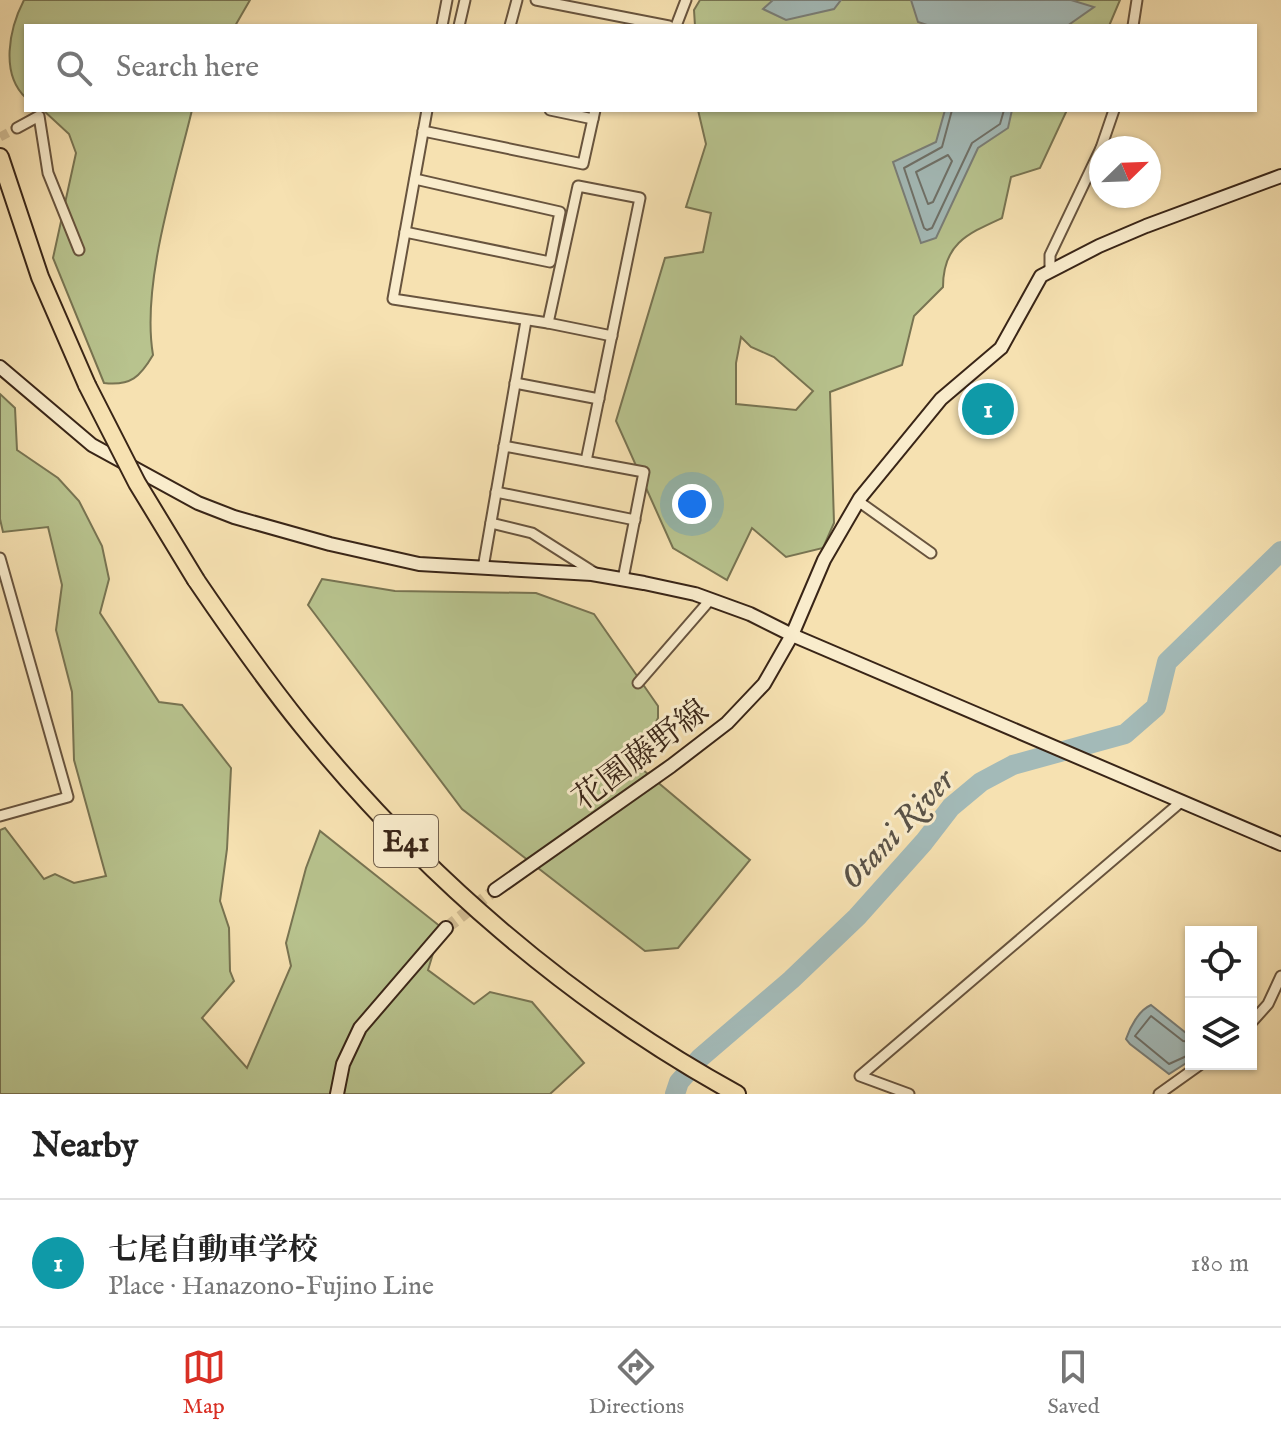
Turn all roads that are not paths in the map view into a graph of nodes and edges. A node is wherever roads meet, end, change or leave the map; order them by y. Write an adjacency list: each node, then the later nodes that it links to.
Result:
1 (447, 0): 8 (street)
2 (465, 0): 9 (street)
3 (517, 0): 10 (street)
4 (536, 0): 7 (street)
5 (686, 0): 13 (street)
6 (1137, 0): 14 (street)
7 (615, 15): 11 (street); 12 (street)
8 (442, 24)
9 (459, 24)
10 (511, 24)
11 (613, 24)
12 (659, 24)
13 (677, 24)
14 (1133, 24)
15 (427, 112): 20 (street)
16 (568, 112): 18 (street)
17 (1113, 112): 21 (street)
18 (594, 115): 20 (street)
19 (17, 128): 27 (street)
20 (423, 131): 25 (street)
21 (1105, 136)
22 (0, 157): 58 (highway, E41, bridge)
23 (1089, 173): 28 (street)
24 (1281, 176): 28 (street)
25 (415, 179): 26 (street); 26 (street)
26 (405, 232): 29 (street)
27 (79, 250)
28 (1050, 269): 38 (street, 花園藤野線)
29 (526, 321): 30 (street); 33 (street)
30 (548, 323): 31 (street); 31 (street)
31 (612, 336): 34 (street)
32 (0, 367): 43 (street)
33 (515, 383): 34 (street); 35 (street)
34 (599, 399): 36 (street)
35 (504, 446): 36 (street); 37 (street)
36 (586, 461): 39 (street)
37 (496, 492): 39 (street); 40 (street)
38 (858, 501): 41 (street); 48 (street, 花園藤野線)
39 (635, 520): 45 (street)
40 (491, 523): 43 (street); 44 (street)
41 (931, 553)
42 (0, 558): 46 (street)
43 (483, 568): 44 (street)
44 (598, 575): 45 (street)
45 (623, 579): 47 (street)
46 (5, 595): 51 (street)
47 (710, 600): 48 (street); 49 (street)
48 (792, 635): 50 (street); 53 (street, 花園藤野線)
49 (638, 683)
50 (1182, 801): 52 (street); 60 (street)
51 (0, 816)
52 (1281, 844)
53 (495, 890)
54 (446, 928): 59 (street)
55 (1281, 976): 56 (street)
56 (1257, 1016)
57 (1193, 1070): 61 (street)
58 (736, 1093)
59 (337, 1094)
60 (909, 1094)
61 (1159, 1094)

